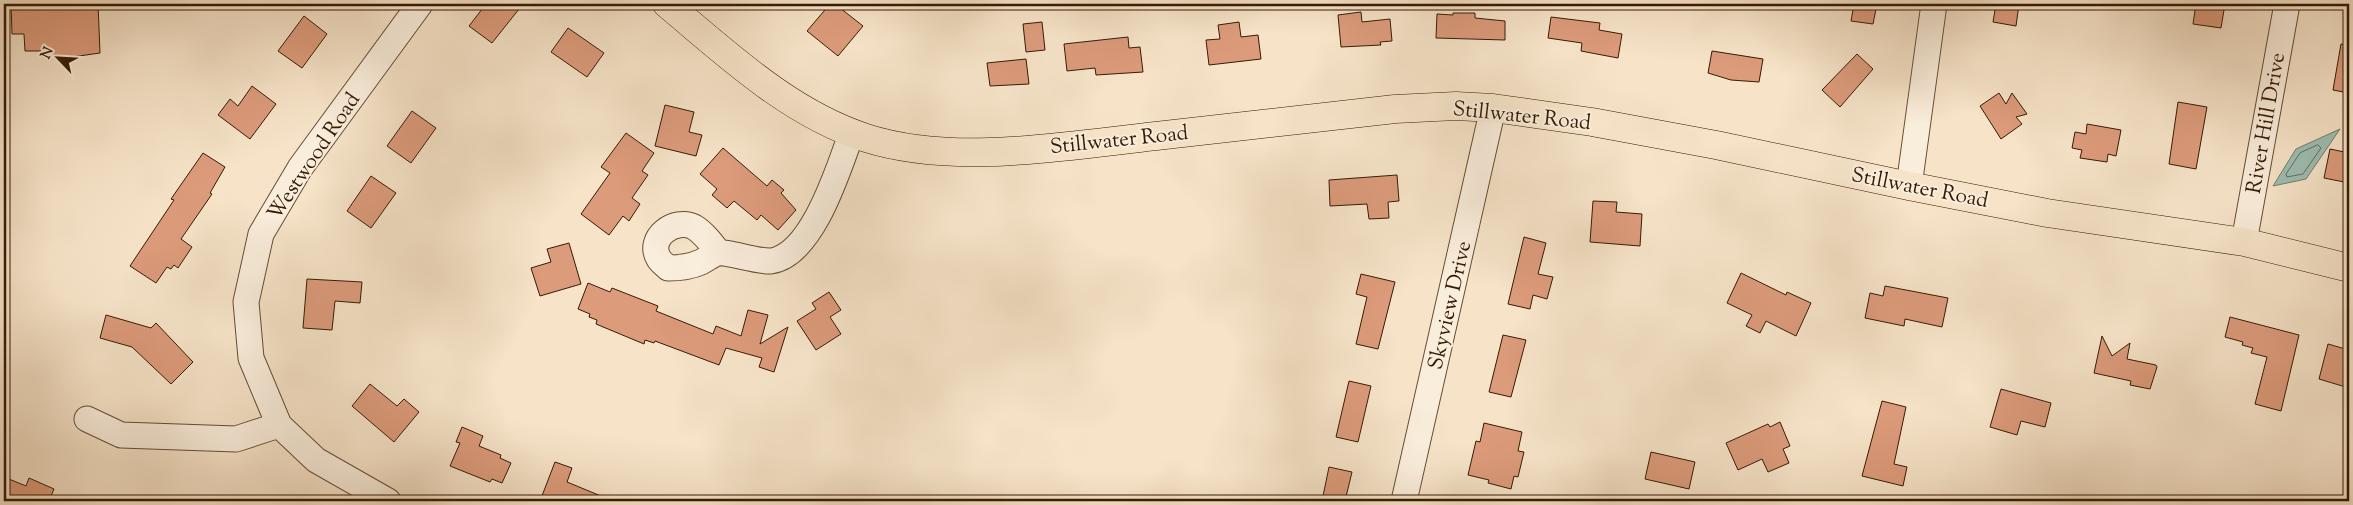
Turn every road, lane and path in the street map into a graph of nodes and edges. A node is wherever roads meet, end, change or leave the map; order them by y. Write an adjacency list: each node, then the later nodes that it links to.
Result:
1 (420, 4): 12 (street, Westwood Road)
2 (667, 4): 6 (main road, Stillwater Road)
3 (1934, 4): 7 (street)
4 (2287, 4): 8 (street, River Hill Drive)
5 (1493, 108): 6 (main road, Stillwater Road); 7 (main road, Stillwater Road); 14 (street, Skyview Drive)
6 (852, 132): 9 (street)
7 (1909, 186): 8 (main road, Stillwater Road)
8 (2244, 242): 10 (main road, Stillwater Road)
9 (719, 252)
10 (2349, 268)
11 (86, 419): 12 (street)
12 (278, 425): 13 (street, Westwood Road)
13 (388, 501)
14 (1404, 501)

